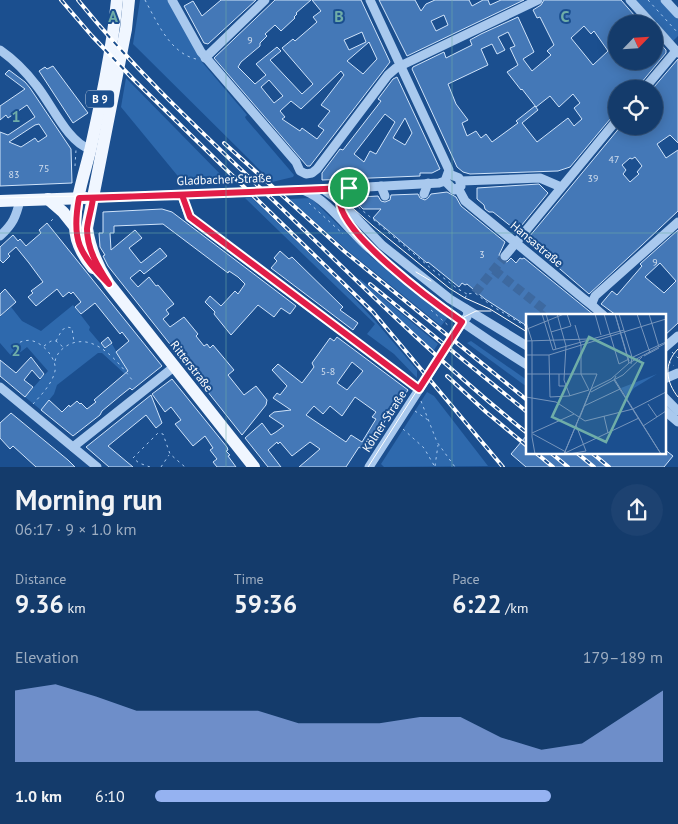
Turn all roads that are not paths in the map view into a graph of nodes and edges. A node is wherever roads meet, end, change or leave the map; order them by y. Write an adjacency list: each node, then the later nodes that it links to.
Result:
1 (117, 0): 18 (main road, B 9)
2 (129, 0): 31 (main road, B 9)
3 (172, 0): 14 (street)
4 (265, 0): 14 (street)
5 (370, 0): 15 (street)
6 (538, 0): 15 (street)
7 (630, 0): 10 (street)
8 (668, 1): 9 (street)
9 (678, 14)
10 (644, 15)
11 (663, 36): 13 (street)
12 (0, 50): 18 (street)
13 (677, 52): 16 (street)
14 (205, 58): 15 (street)
15 (400, 65): 19 (street)
16 (652, 80)
17 (608, 131): 23 (street)
18 (90, 149): 30 (main road, B 9)
19 (447, 177): 20 (street, Gladbacher Straße); 21 (street, Hansastraße)
20 (428, 183): 22 (street, Gladbacher Straße); 27 (street)
21 (459, 185): 23 (street); 39 (street, Hansastraße)
22 (381, 186): 24 (street, Gladbacher Straße); 29 (street)
23 (561, 187): 39 (street)
24 (349, 188): 26 (street, Gladbacher Straße); 35 (street)
25 (300, 190): 26 (street, Gladbacher Straße); 28 (street, Gladbacher Straße); 40 (street)
26 (326, 192): 35 (street)
27 (424, 194)
28 (182, 195): 31 (street, Gladbacher Straße); 57 (street)
29 (385, 196)
30 (79, 198): 31 (main road, Gladbacher Straße); 32 (main road, Gladbacher Straße); 37 (main road, Ritterstraße)
31 (93, 198): 42 (main road, Ritterstraße)
32 (48, 199): 33 (main road, Gladbacher Straße); 37 (main road)
33 (20, 200): 34 (main road, Gladbacher Straße); 38 (street)
34 (0, 201)
35 (340, 202): 40 (street); 44 (street)
36 (678, 222): 43 (street)
37 (75, 227): 42 (main road, Ritterstraße)
38 (0, 236)
39 (516, 243): 41 (street); 43 (street, Hansastraße)
40 (370, 249): 47 (street)
41 (505, 256)
42 (109, 284): 53 (main road, Ritterstraße)
43 (592, 303): 45 (street, Hansastraße)
44 (466, 309): 46 (street); 47 (street, Kölner Straße)
45 (602, 314)
46 (482, 318): 47 (street); 49 (street)
47 (462, 322): 51 (street); 52 (street); 57 (street, Kölner Straße)
48 (678, 336): 50 (street)
49 (526, 345)
50 (666, 347)
51 (526, 357)
52 (526, 364)
53 (175, 366): 60 (street); 62 (main road, Ritterstraße)
54 (678, 370): 55 (street)
55 (666, 378)
56 (0, 387): 60 (street)
57 (419, 389): 63 (street, Kölner Straße)
58 (668, 405): 59 (street)
59 (678, 422)
60 (73, 447): 61 (street)
61 (97, 466)
62 (254, 466)
63 (371, 466)

